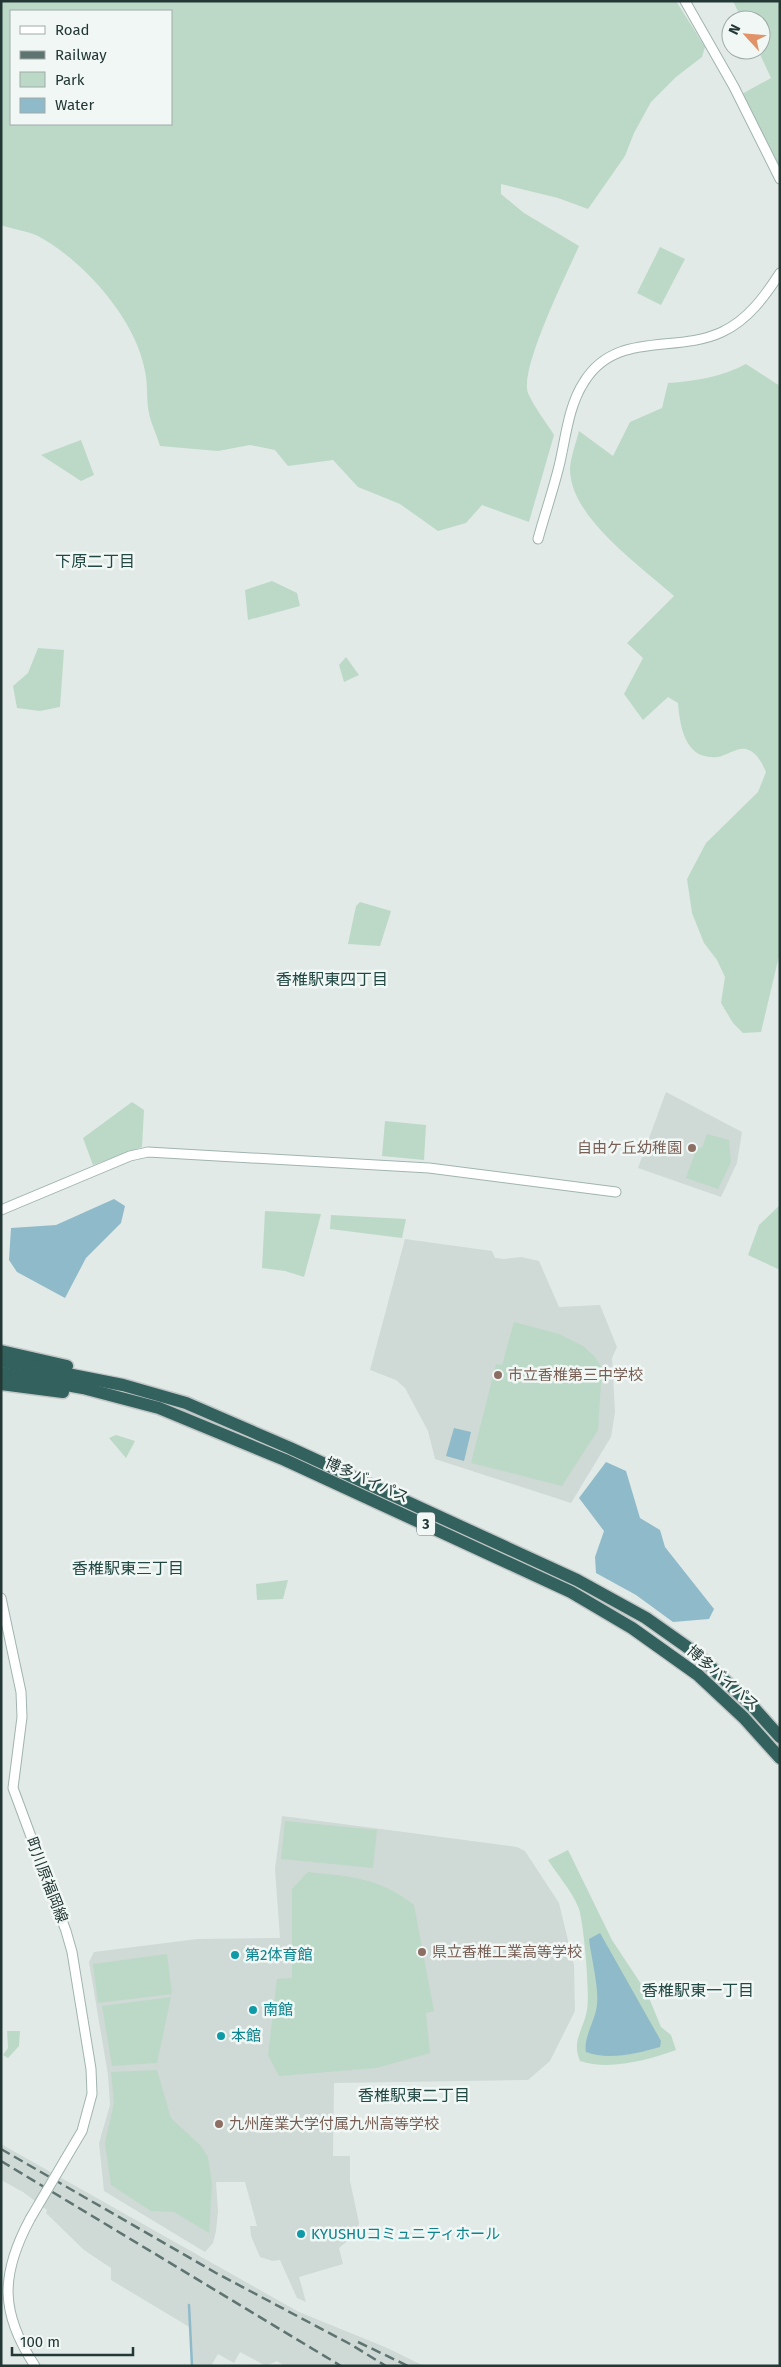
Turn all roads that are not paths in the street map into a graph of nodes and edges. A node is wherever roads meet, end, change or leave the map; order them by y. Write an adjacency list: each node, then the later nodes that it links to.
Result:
1 (684, 1): 2 (street)
2 (780, 179)
3 (780, 273): 4 (street)
4 (538, 539)
5 (616, 1192): 6 (street)
6 (1, 1210)
7 (1, 1351): 11 (highway)
8 (1, 1362): 11 (highway, 博多バイパス / 3)
9 (1, 1373): 11 (highway, 博多バイパス / 3)
10 (1, 1384): 11 (highway)
11 (160, 1401): 13 (highway, 博多バイパス / 3); 14 (highway, 博多バイパス / 3)
12 (1, 1598): 15 (street, 町川原福岡線, bridge)
13 (780, 1737)
14 (780, 1758)
15 (35, 2366)

